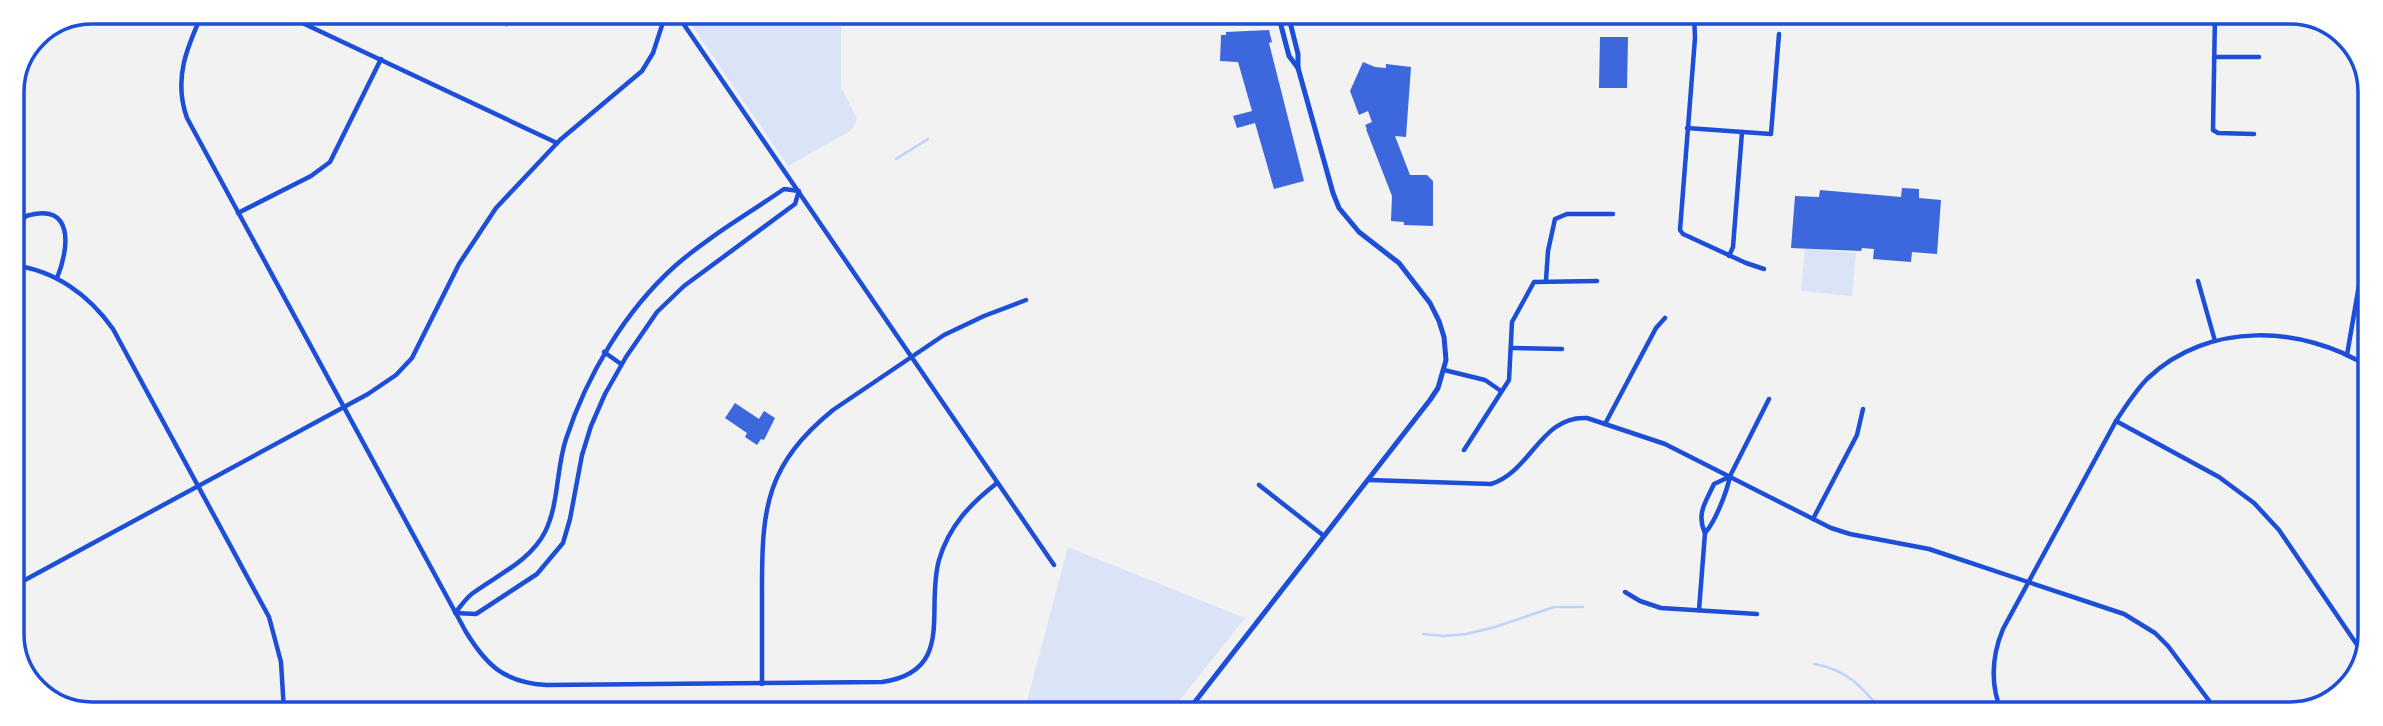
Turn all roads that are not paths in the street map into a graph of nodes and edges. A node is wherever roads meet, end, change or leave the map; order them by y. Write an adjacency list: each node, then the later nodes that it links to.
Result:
1 (198, 24): 19 (street)
2 (304, 24): 12 (street)
3 (662, 24): 17 (street)
4 (684, 24): 18 (street)
5 (1281, 24): 13 (street)
6 (1290, 24): 13 (street)
7 (1694, 24): 14 (street)
8 (2215, 24): 10 (street)
9 (1779, 34): 15 (street)
10 (2214, 57): 11 (street); 16 (street)
11 (2259, 57)
12 (381, 60): 17 (street); 19 (street)
13 (1298, 68): 40 (street)
14 (1687, 128): 15 (street); 22 (street)
15 (1742, 131): 22 (street)
16 (2254, 134)
17 (557, 143): 43 (street)
18 (799, 191): 35 (street); 37 (street); 39 (street)
19 (238, 213): 43 (street)
20 (1613, 214): 26 (street)
21 (24, 218): 25 (street)
22 (1729, 256): 24 (street)
23 (24, 268): 25 (street)
24 (1765, 269)
25 (57, 278): 52 (street)
26 (1546, 281): 27 (street); 33 (street)
27 (1597, 281)
28 (2198, 281): 32 (street)
29 (2358, 290): 36 (street)
30 (1026, 300): 37 (street)
31 (1665, 318): 46 (street)
32 (2215, 341): 36 (street); 45 (street)
33 (1511, 348): 34 (street); 41 (street)
34 (1562, 349)
35 (604, 352): 39 (street); 61 (street)
36 (2347, 355): 38 (street)
37 (910, 358): 50 (street); 64 (street)
38 (2358, 361)
39 (621, 364): 61 (street)
40 (1444, 370): 41 (street); 49 (street)
41 (1501, 391): 47 (street)
42 (1769, 399): 48 (street)
43 (343, 407): 52 (street); 61 (street)
44 (1863, 409): 53 (street)
45 (2116, 421): 58 (street); 63 (street)
46 (1605, 424): 48 (street); 49 (street)
47 (1464, 450)
48 (1730, 476): 53 (street); 54 (street); 54 (street)
49 (1369, 480): 55 (street)
50 (997, 483): 56 (street); 64 (street)
51 (1259, 485): 55 (street)
52 (198, 486): 57 (street); 65 (street)
53 (1812, 519): 58 (street)
54 (1705, 533): 60 (street)
55 (1325, 537): 66 (street)
56 (1054, 565)
57 (25, 580)
58 (2028, 581): 67 (street); 68 (street)
59 (1625, 592): 60 (street)
60 (1699, 610): 62 (street)
61 (456, 613): 64 (street)
62 (1757, 614)
63 (2357, 645)
64 (762, 684)
65 (283, 702)
66 (1195, 702)
67 (1998, 702)
68 (2210, 702)

